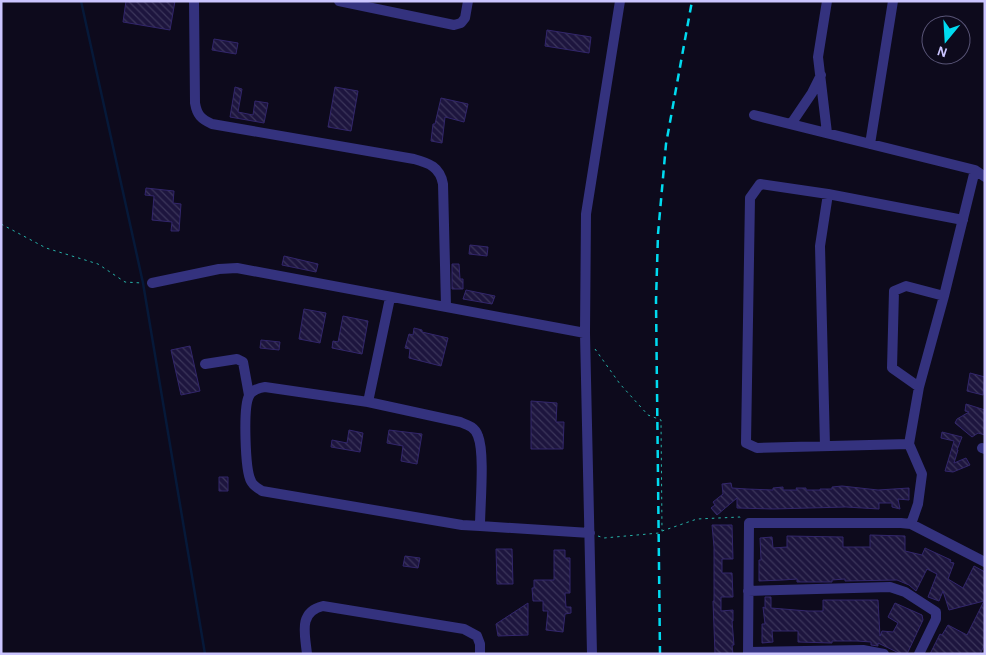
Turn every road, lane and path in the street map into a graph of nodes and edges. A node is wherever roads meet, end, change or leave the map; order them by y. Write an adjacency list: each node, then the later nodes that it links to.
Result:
1 (194, 1): 20 (street)
2 (339, 1): 3 (street)
3 (468, 1)
4 (620, 1): 21 (street)
5 (827, 1): 7 (street)
6 (893, 1): 11 (street)
7 (821, 75): 9 (street); 10 (street)
8 (754, 115): 9 (street)
9 (791, 124): 10 (street)
10 (827, 133): 11 (street)
11 (870, 144): 12 (street)
12 (975, 170): 13 (street); 15 (street)
13 (985, 177)
14 (828, 194): 15 (street); 28 (street); 28 (street)
15 (962, 220): 18 (street)
16 (1, 224): 17 (path)
17 (152, 283): 19 (street)
18 (944, 296): 24 (street); 24 (street)
19 (390, 298): 20 (street); 26 (street)
20 (446, 306): 21 (street)
21 (585, 333): 33 (street)
22 (595, 348): 32 (path)
23 (205, 364): 25 (street)
24 (919, 387): 27 (street)
25 (249, 395): 26 (street); 31 (street)
26 (368, 402): 31 (street)
27 (909, 444): 28 (street); 30 (street)
28 (825, 446)
29 (749, 523): 30 (street); 32 (path); 35 (street)
30 (911, 524): 34 (street)
31 (480, 526): 33 (street)
32 (662, 531): 33 (path)
33 (590, 533): 39 (street)
34 (985, 562)
35 (748, 591): 36 (street); 41 (street)
36 (748, 653): 40 (street)
37 (308, 654): 38 (street)
38 (480, 654)
39 (592, 654)
40 (884, 654)
41 (919, 654)

